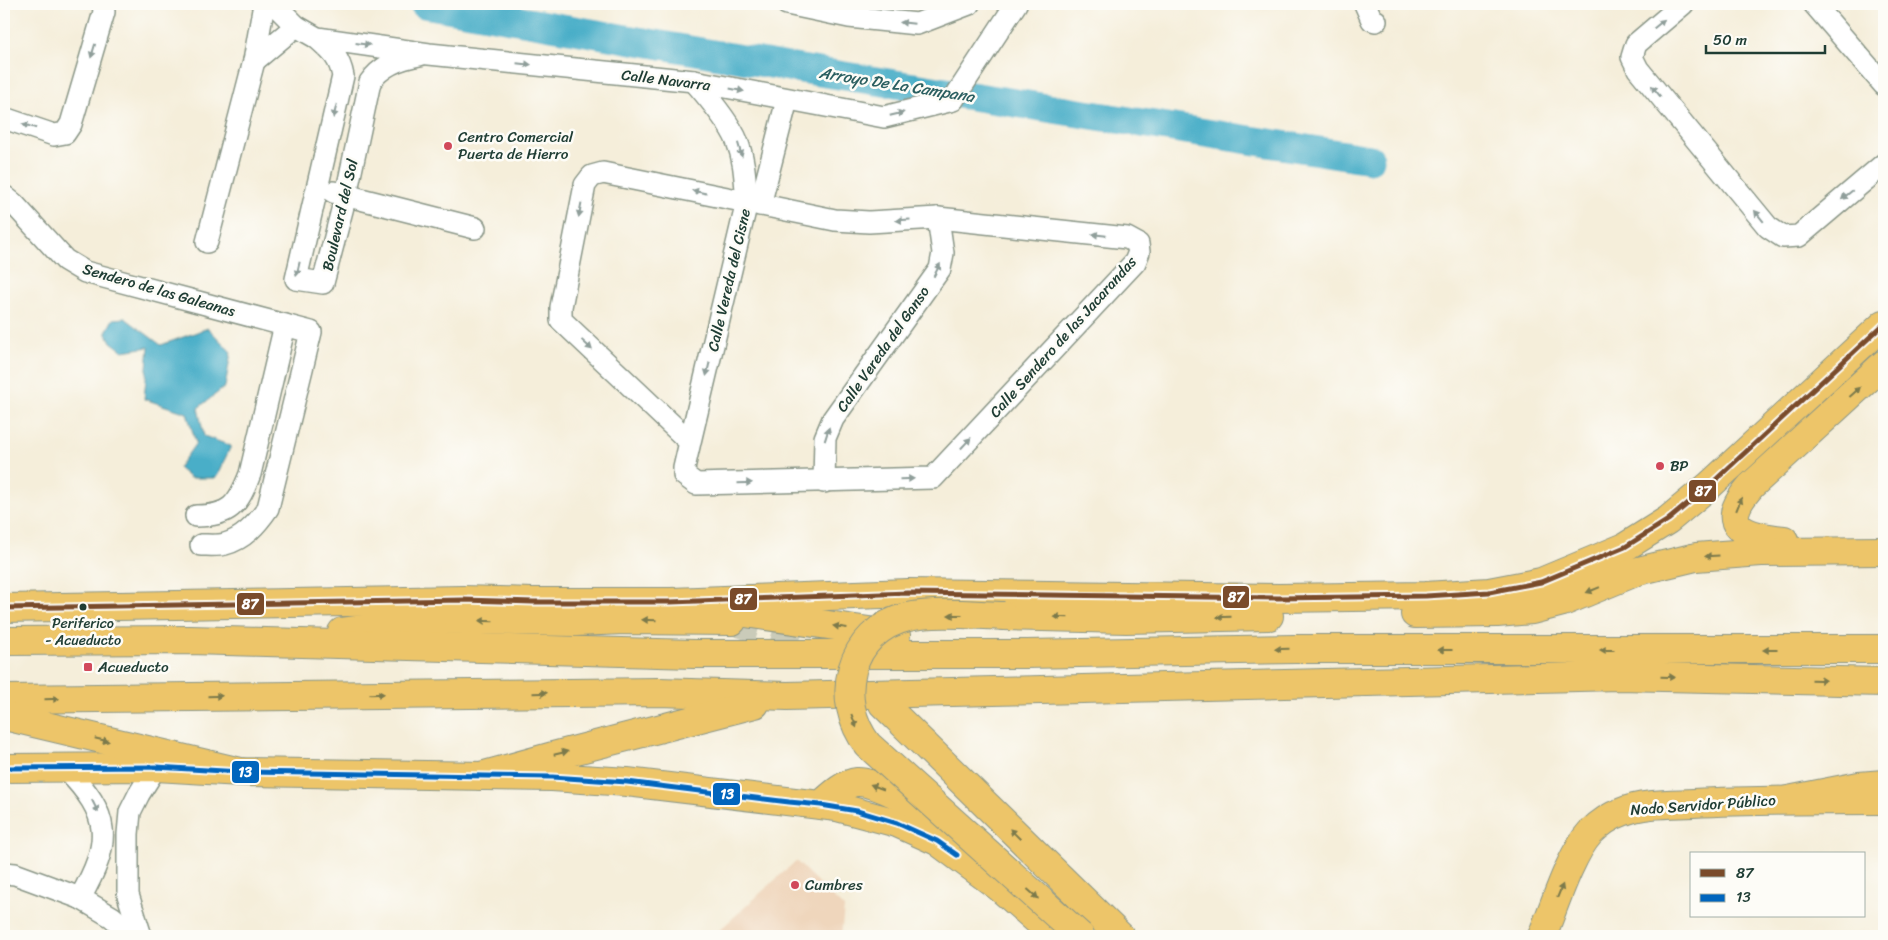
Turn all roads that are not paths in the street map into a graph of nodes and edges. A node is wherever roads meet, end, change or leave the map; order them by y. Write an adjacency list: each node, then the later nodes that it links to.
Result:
1 (103, 4): 18 (street, one-way to 18)
2 (264, 4): 14 (street)
3 (274, 4): 10 (street, Calle Navarra)
4 (787, 4): 5 (street, one-way to 4)
5 (969, 4)
6 (1002, 4): 11 (street)
7 (1016, 4): 11 (street, Calle Navarra)
8 (1683, 4): 19 (street, one-way to 8)
9 (1814, 4): 16 (street)
10 (296, 26): 12 (street, Calle Navarra); 14 (street)
11 (1001, 27): 17 (street, Calle Navarra, one-way to 11)
12 (317, 38): 13 (street, Calle Navarra, one-way to 13); 20 (street, Boulevard del Sol, one-way to 20)
13 (429, 54): 15 (street, Calle Navarra, one-way to 15); 21 (street, Boulevard del Sol)
14 (254, 61): 26 (street)
15 (694, 82): 17 (street, Calle Navarra, one-way to 17); 23 (street, Calle Vereda del Cisne, one-way to 23)
16 (1884, 85)
17 (787, 100): 23 (street, Calle Vereda del Cisne)
18 (4, 118)
19 (1884, 164)
20 (317, 187): 21 (street); 21 (street, Boulevard del Sol, one-way to 21)
21 (346, 195): 25 (street)
22 (4, 196): 28 (street, Sendero de las Galeanas)
23 (754, 204): 24 (street, Calle Sendero de las Jacarandas, one-way to 23); 30 (street, Calle Vereda del Cisne, one-way to 30); 30 (street, Calle Sendero de las Jacarandas, one-way to 30)
24 (938, 218): 31 (street, Calle Vereda del Ganso, one-way to 24); 31 (street, Calle Sendero de las Jacarandas, one-way to 24)
25 (476, 228)
26 (207, 242)
27 (1884, 324): 36 (main road)
28 (286, 325): 33 (street); 34 (street, Sendero de las Galeanas)
29 (1884, 364): 35 (main road, one-way to 29)
30 (690, 442): 32 (street, Calle Vereda del Cisne)
31 (824, 482): 32 (street, Calle Sendero de las Jacarandas, one-way to 31)
32 (696, 484)
33 (196, 516)
34 (201, 545)
35 (1883, 551): 69 (main road, one-way to 69, bridge)
36 (671, 602): 37 (main road); 44 (main road, one-way to 36)
37 (142, 605): 38 (main road); 39 (main road)
38 (4, 608)
39 (432, 620): 40 (main road, one-way to 39); 41 (main road)
40 (732, 621)
41 (190, 640): 42 (main road); 44 (main road)
42 (4, 641)
43 (1884, 650): 44 (main road, one-way to 44)
44 (1026, 654)
45 (1884, 682): 46 (main road, one-way to 45)
46 (787, 696): 47 (main road, one-way to 46); 54 (main road, one-way to 46)
47 (4, 700)
48 (883, 704): 64 (main road, one-way to 48)
49 (4, 716): 53 (main road, one-way to 53)
50 (156, 767): 52 (main road); 53 (main road); 59 (street)
51 (4, 768): 52 (main road)
52 (65, 768): 60 (street, one-way to 60)
53 (241, 772): 54 (main road)
54 (481, 776): 58 (main road)
55 (1884, 784): 56 (main road)
56 (1788, 800): 57 (main road); 71 (main road, Nodo Servidor Público, one-way to 56)
57 (1884, 800)
58 (820, 805): 64 (main road, one-way to 58); 68 (main road)
59 (128, 834): 60 (street); 62 (street)
60 (103, 836): 63 (street)
61 (4, 873): 63 (street)
62 (128, 895): 65 (street); 67 (street)
63 (80, 898): 65 (street)
64 (1087, 905): 70 (main road)
65 (112, 917): 66 (street)
66 (134, 936)
67 (141, 936)
68 (1055, 936)
69 (1080, 936)
70 (1120, 936)
71 (1542, 936)

